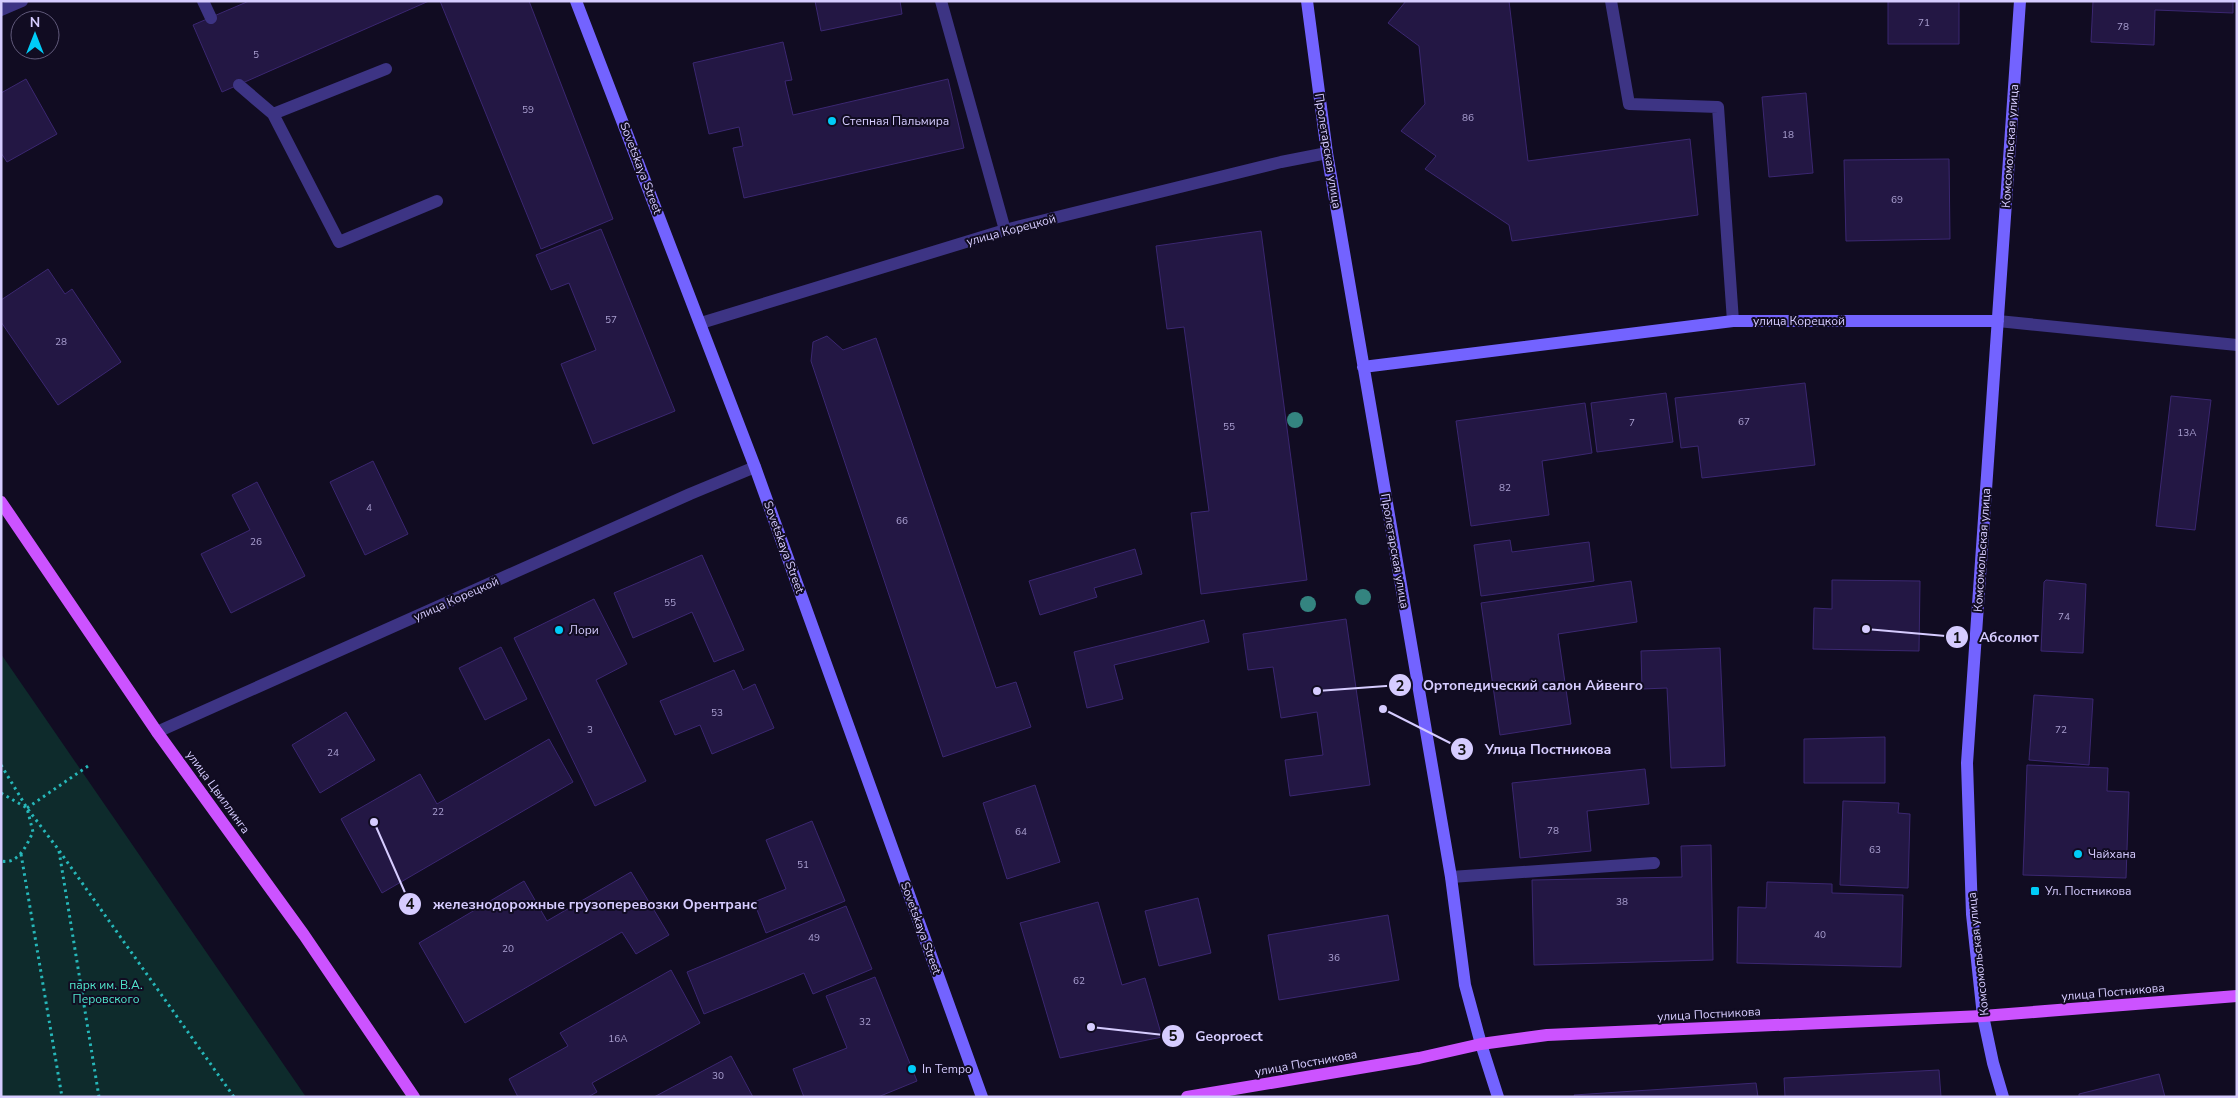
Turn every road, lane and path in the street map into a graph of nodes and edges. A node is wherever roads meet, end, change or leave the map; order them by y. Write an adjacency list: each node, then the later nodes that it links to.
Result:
1 (22, 1): 8 (street)
2 (203, 1): 9 (street)
3 (576, 1): 18 (main road, Sovetskaya Street)
4 (941, 1): 15 (street)
5 (1307, 1): 13 (main road, Пролетарская улица)
6 (1611, 1): 16 (street)
7 (2020, 1): 17 (main road, Комсомольская улица)
8 (1, 10)
9 (211, 18)
10 (386, 69): 12 (street)
11 (239, 85): 12 (street)
12 (272, 114): 14 (street)
13 (1327, 153): 15 (street, улица Корецкой); 20 (main road, Пролетарская улица)
14 (437, 201)
15 (1005, 230): 18 (street, улица Корецкой)
16 (1733, 321): 17 (main road, улица Корецкой); 20 (main road, улица Корецкой)
17 (1998, 321): 19 (street, улица Корецкой); 34 (main road, Комсомольская улица)
18 (701, 323): 21 (main road, Sovetskaya Street)
19 (2237, 345)
20 (1363, 367): 32 (main road, Пролетарская улица)
21 (755, 467): 23 (street, улица Корецкой); 40 (main road, Sovetskaya Street)
22 (1, 502): 23 (main road, улица Цвиллинга)
23 (157, 732): 39 (main road, улица Цвиллинга)
24 (91, 764): 27 (path)
25 (1, 765): 27 (path)
26 (1, 793): 27 (path)
27 (27, 808): 28 (path); 29 (path)
28 (58, 848): 37 (path); 38 (path)
29 (21, 854): 30 (path); 36 (path)
30 (1, 861)
31 (1654, 863): 32 (street)
32 (1451, 877): 35 (main road, Пролетарская улица)
33 (2237, 996): 34 (main road, улица Постникова)
34 (1983, 1016): 35 (main road, улица Постникова); 43 (main road, Комсомольская улица)
35 (1480, 1044): 41 (main road, улица Постникова); 42 (main road, Пролетарская улица)
36 (62, 1097)
37 (99, 1097)
38 (234, 1097)
39 (414, 1097)
40 (982, 1097)
41 (1187, 1097)
42 (1498, 1097)
43 (2003, 1097)

